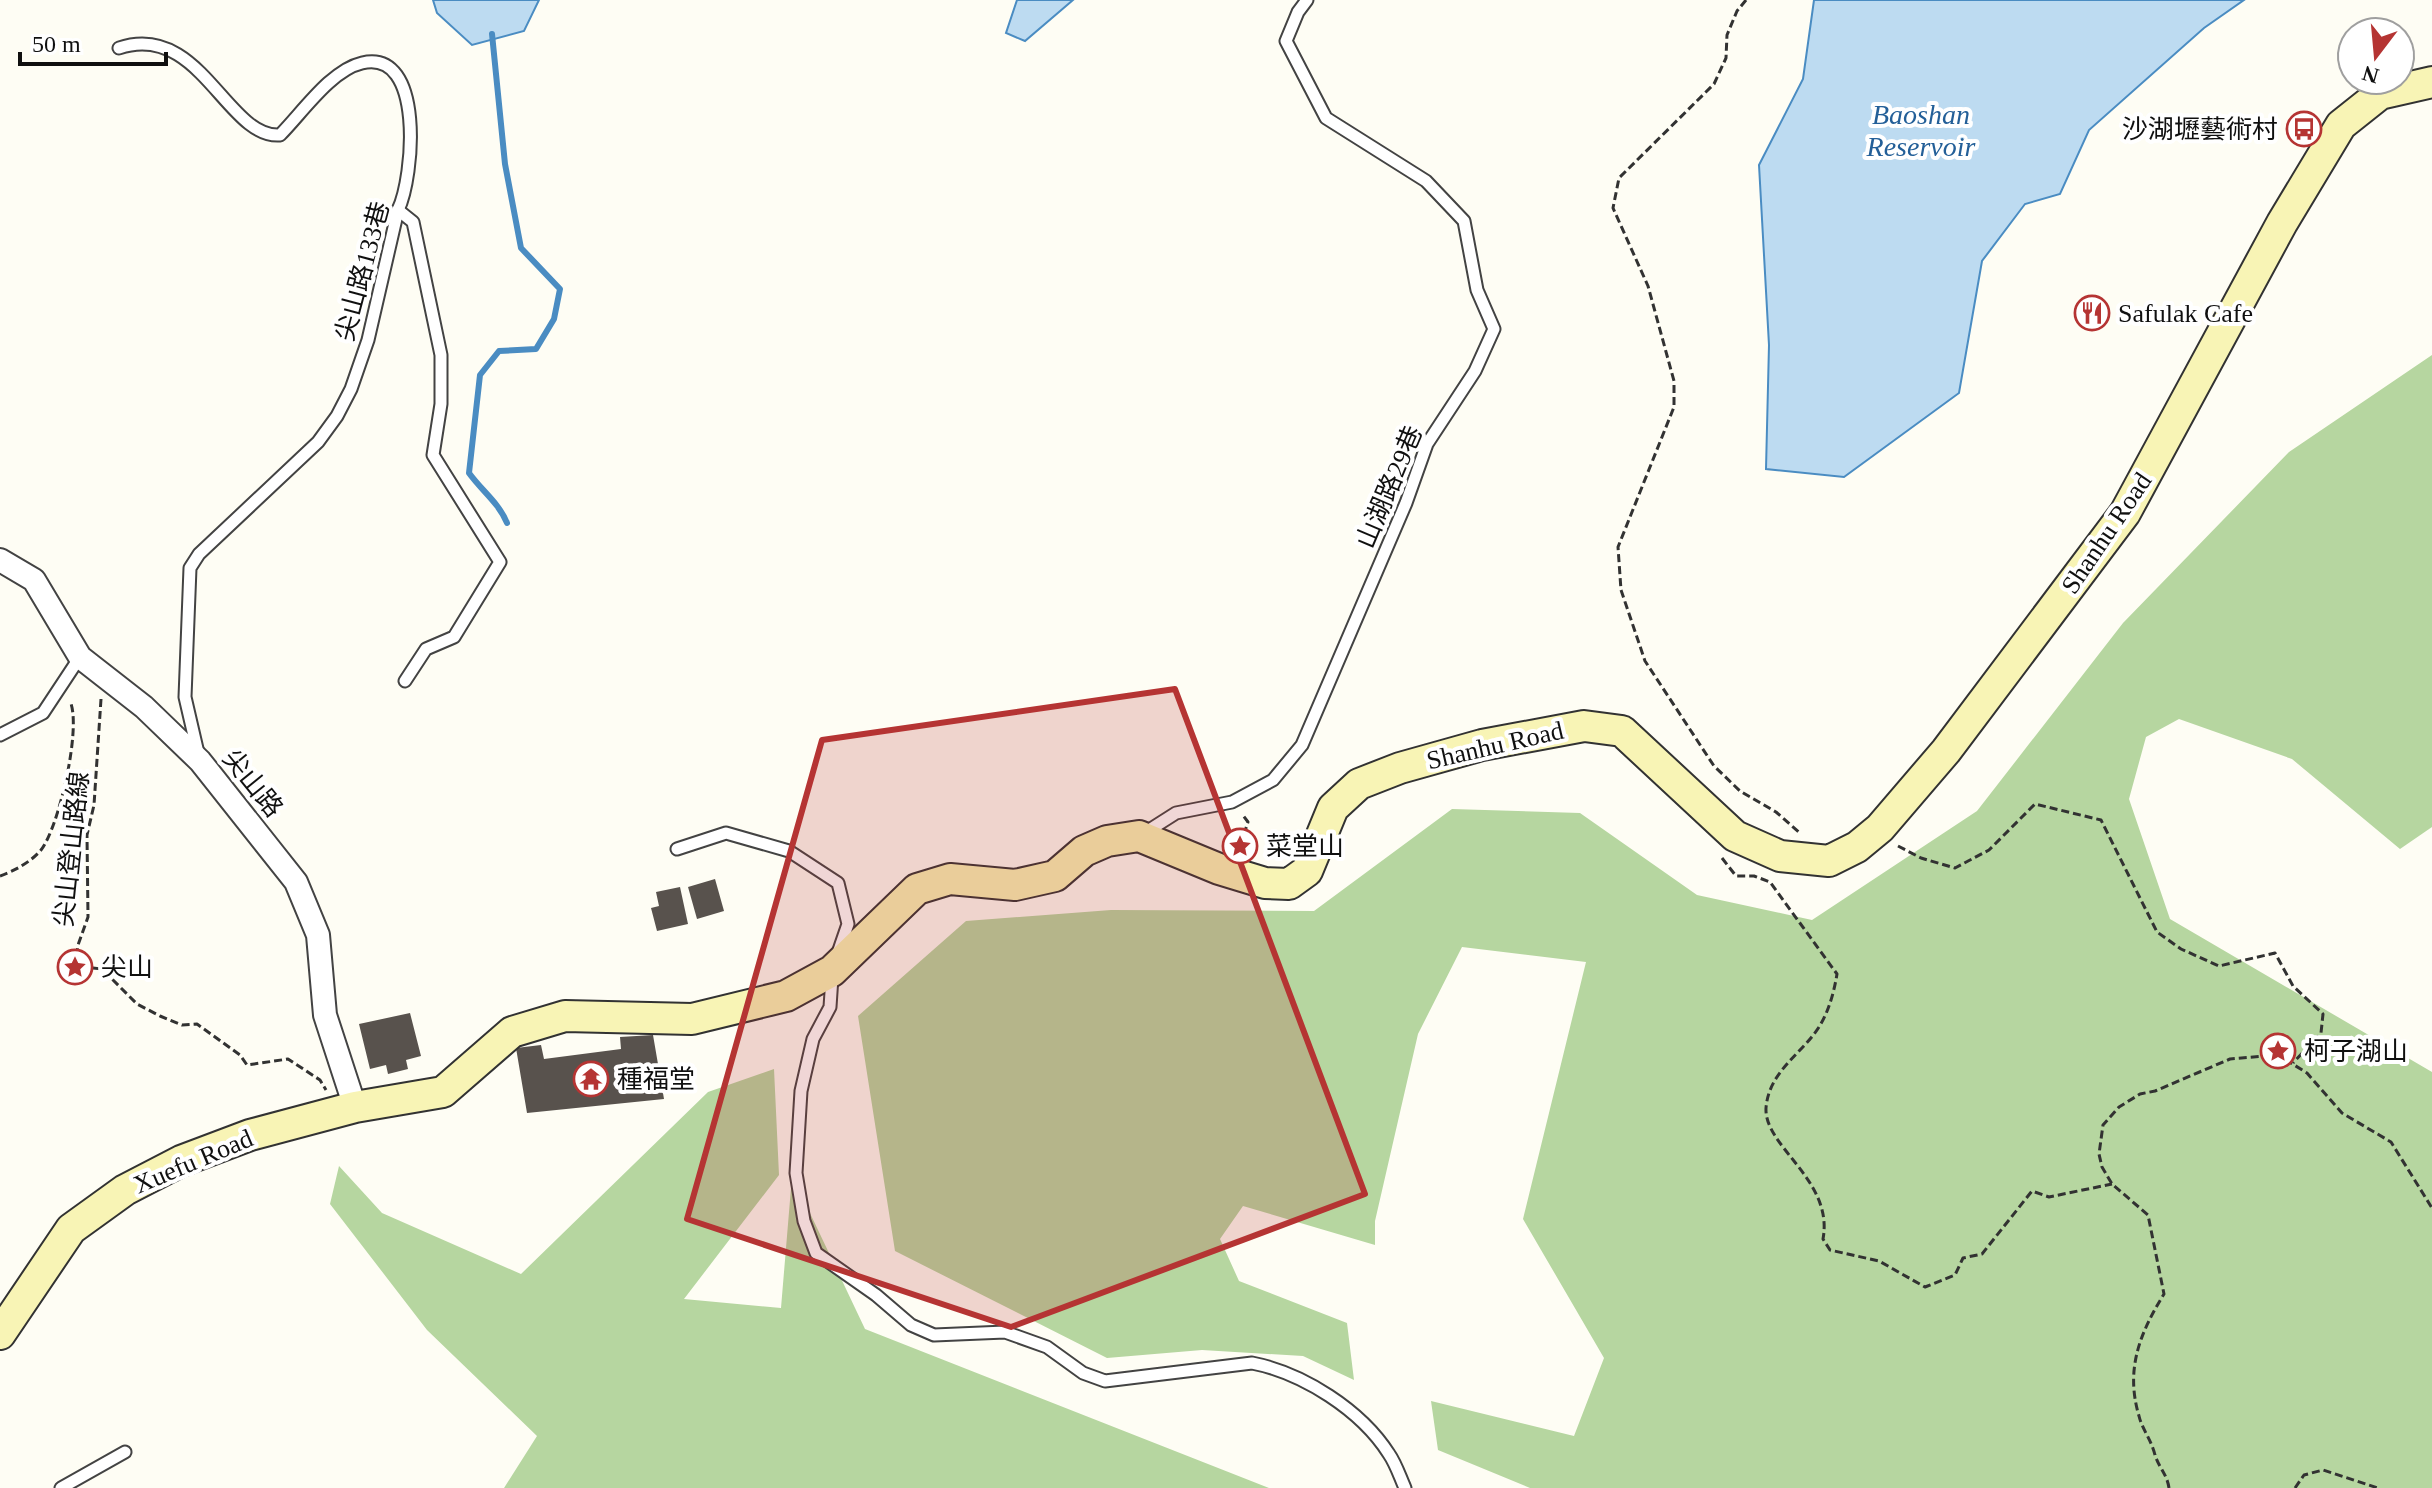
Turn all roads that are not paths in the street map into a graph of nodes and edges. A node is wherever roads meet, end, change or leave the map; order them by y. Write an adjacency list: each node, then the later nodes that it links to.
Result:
1 (1307, 0): 10 (lane, 山湖路29巷)
2 (119, 48): 4 (lane, 尖山路133巷)
3 (2432, 82): 10 (street, Shanhu Road)
4 (398, 210): 7 (lane); 9 (lane, 尖山路133巷)
5 (0, 560): 6 (street, 尖山路)
6 (80, 657): 8 (lane); 9 (street, 尖山路)
7 (405, 681)
8 (0, 735)
9 (200, 761): 13 (street, 尖山路)
10 (1139, 836): 12 (street)
11 (677, 849): 12 (lane)
12 (832, 971): 13 (street); 17 (lane)
13 (348, 1109): 14 (street, Xuefu Road)
14 (0, 1334)
15 (125, 1452): 16 (lane)
16 (61, 1488)
17 (1405, 1488)

